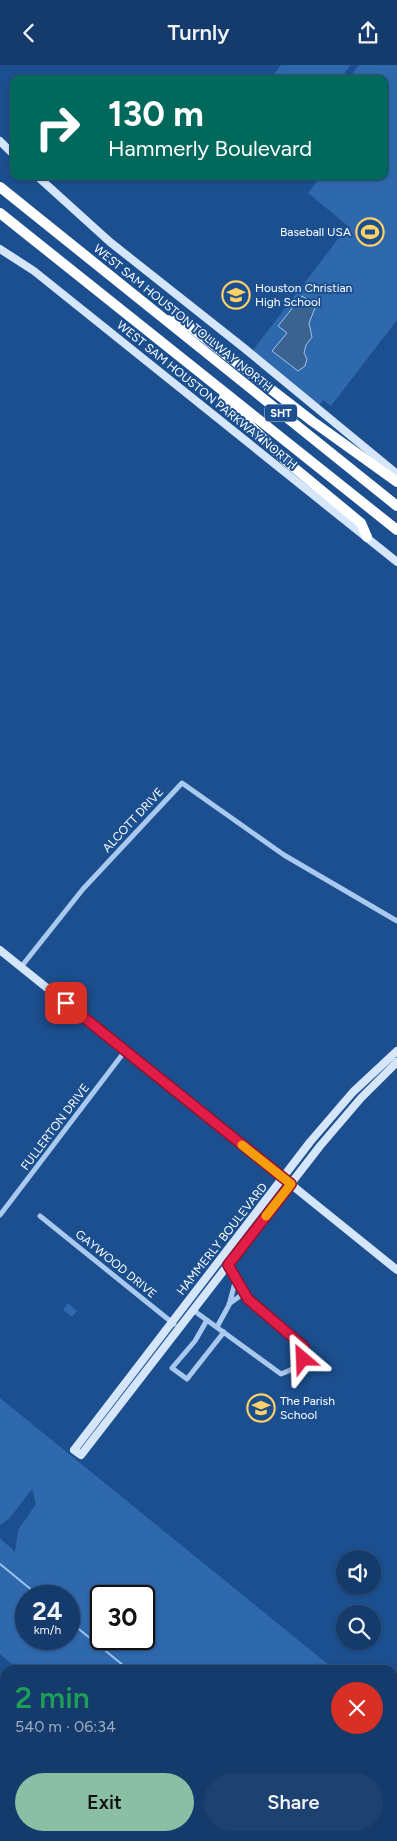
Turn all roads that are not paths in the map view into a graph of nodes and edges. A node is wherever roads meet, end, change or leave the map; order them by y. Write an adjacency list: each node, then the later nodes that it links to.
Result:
1 (0, 141): 2 (main road)
2 (10, 151)
3 (40, 180): 9 (main road)
4 (0, 187): 7 (highway, WEST SAM HOUSTON TOLLWAY NORTH / SHT)
5 (0, 213): 8 (highway, SHT)
6 (0, 249): 13 (main road, WEST SAM HOUSTON PARKWAY NORTH)
7 (165, 319): 10 (highway); 11 (highway, WEST SAM HOUSTON TOLLWAY NORTH / SHT)
8 (180, 357): 12 (highway, SHT); 13 (highway)
9 (397, 474)
10 (397, 481)
11 (397, 506)
12 (397, 530)
13 (367, 537): 14 (main road, WEST SAM HOUSTON PARKWAY NORTH)
14 (397, 562)
15 (397, 921): 17 (street, ALCOTT DRIVE)
16 (0, 950): 17 (main road)
17 (21, 967): 18 (main road)
18 (125, 1051): 21 (main road); 23 (street, FULLERTON DRIVE)
19 (397, 1051): 21 (main road, HAMMERLY BOULEVARD)
20 (397, 1062): 22 (main road, HAMMERLY BOULEVARD)
21 (283, 1178): 22 (main road); 26 (main road, HAMMERLY BOULEVARD)
22 (291, 1184): 25 (main road, HAMMERLY BOULEVARD); 27 (main road)
23 (0, 1215)
24 (40, 1216): 34 (street, GAYWOOD DRIVE)
25 (228, 1265): 28 (main road, HAMMERLY BOULEVARD); 29 (street)
26 (212, 1269): 28 (main road); 34 (main road, HAMMERLY BOULEVARD)
27 (397, 1270)
28 (220, 1276): 32 (main road, HAMMERLY BOULEVARD)
29 (236, 1279): 30 (street); 31 (street)
30 (244, 1293): 31 (street); 37 (street)
31 (229, 1305): 35 (street)
32 (193, 1310): 33 (street); 36 (main road, HAMMERLY BOULEVARD)
33 (207, 1320): 35 (street); 37 (street)
34 (172, 1321): 36 (street, GAYWOOD DRIVE); 38 (main road, HAMMERLY BOULEVARD)
35 (217, 1327): 37 (street)
36 (179, 1328): 39 (main road, HAMMERLY BOULEVARD)
37 (224, 1332)
38 (121, 1389): 39 (main road); 39 (main road, HAMMERLY BOULEVARD)
39 (128, 1394)

